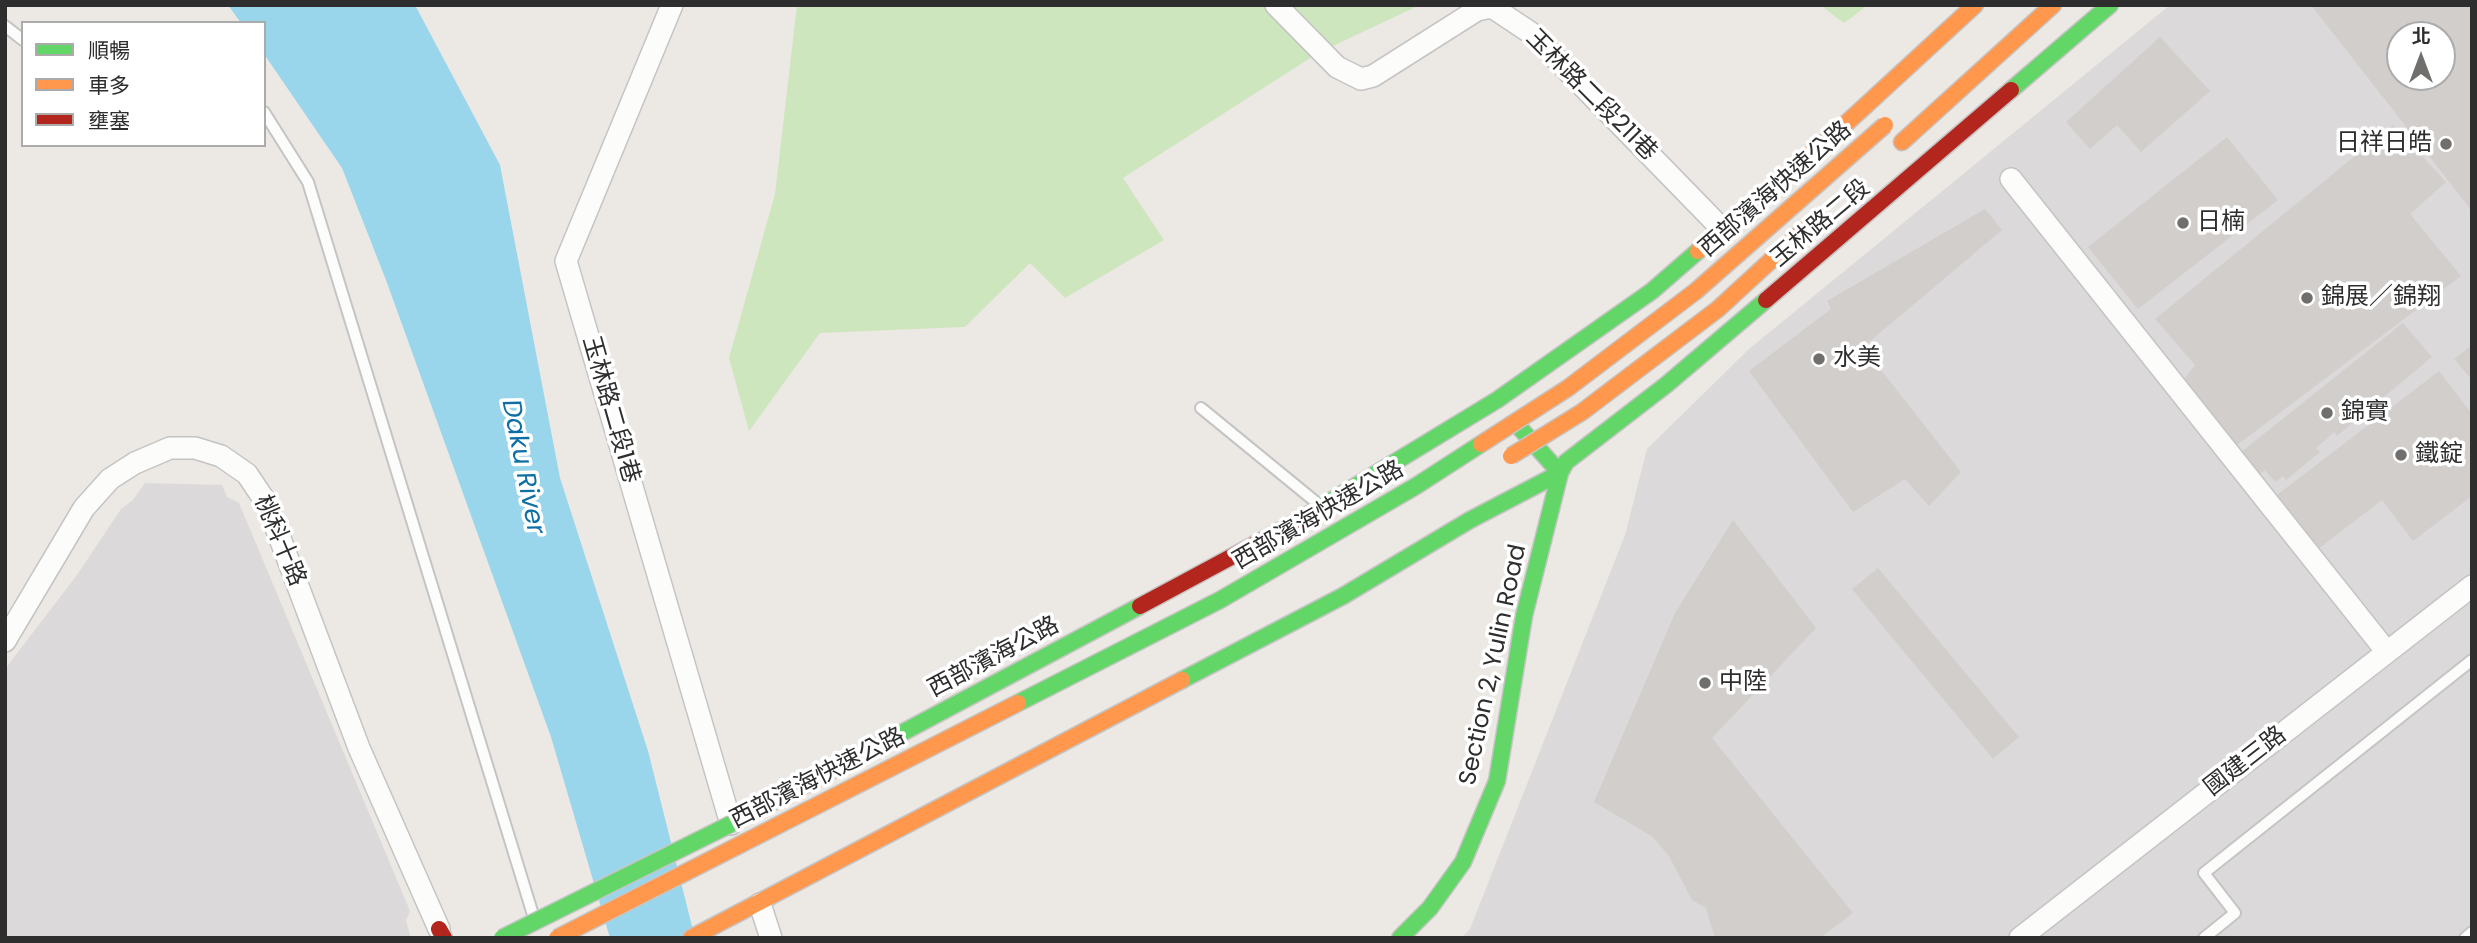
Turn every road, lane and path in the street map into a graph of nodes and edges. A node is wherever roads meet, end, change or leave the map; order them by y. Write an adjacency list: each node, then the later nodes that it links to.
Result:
1 (672, 5): 28 (street, 玉林路二段1巷)
2 (1276, 5): 13 (street, 玉林路二段211巷)
3 (1975, 5): 13 (main road)
4 (2053, 5): 10 (main road)
5 (2110, 5): 19 (main road, 玉林路二段)
6 (5, 26): 7 (lane)
7 (21, 38)
8 (266, 115): 33 (lane)
9 (1890, 120): 34 (main road, 西部濱海快速公路, bridge)
10 (1896, 146)
11 (2011, 179): 26 (street)
12 (1820, 216): 17 (main road, 西部濱海快速公路, bridge)
13 (1723, 230): 14 (main road)
14 (1497, 400): 16 (main road); 20 (main road, 西部濱海公路)
15 (1201, 408): 21 (lane)
16 (1525, 435): 17 (lane); 19 (main road)
17 (1502, 454)
18 (1481, 459): 22 (lane)
19 (1560, 473): 29 (main road); 37 (main road, Section 2, Yulin Road)
20 (1355, 499): 21 (main road, 西部濱海公路); 23 (lane)
21 (1322, 507): 28 (main road, 西部濱海公路, bridge)
22 (1383, 520)
23 (1372, 527)
24 (2472, 586): 26 (street, 國建三路)
25 (5, 641): 31 (street, 桃科十路)
26 (2387, 652): 38 (street, 國建三路)
27 (2472, 660): 39 (lane)
28 (731, 824): 32 (main road, 西部濱海公路, bridge)
29 (760, 904): 35 (main road); 36 (street)
30 (2472, 932): 40 (lane)
31 (437, 935)
32 (502, 938)
33 (540, 938)
34 (557, 938)
35 (691, 938)
36 (771, 938)
37 (1400, 938)
38 (2020, 938)
39 (2204, 938)
40 (2465, 938)

